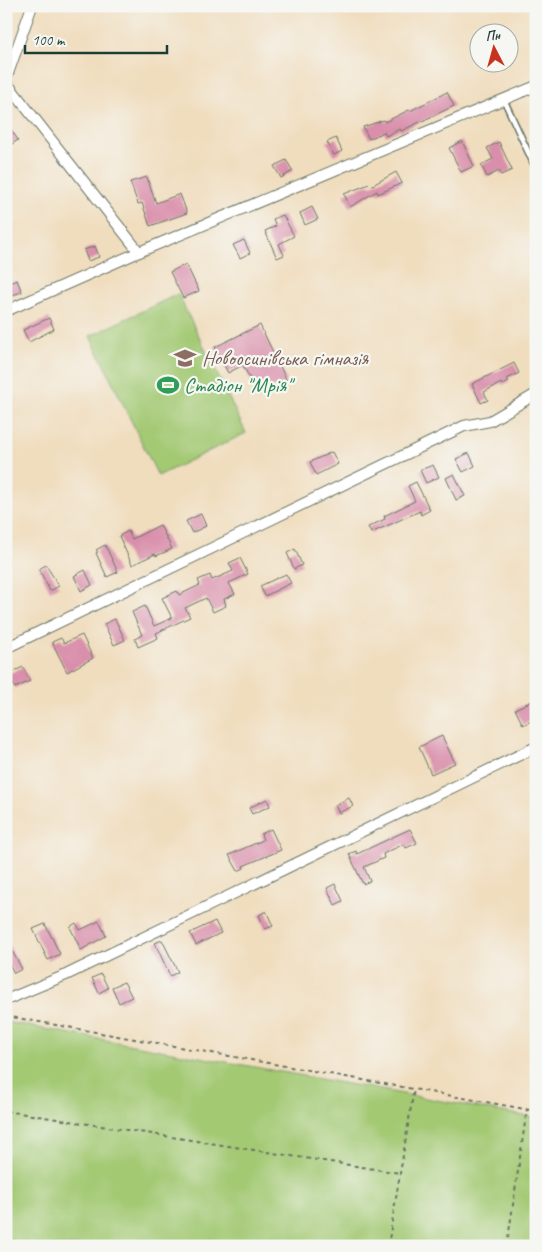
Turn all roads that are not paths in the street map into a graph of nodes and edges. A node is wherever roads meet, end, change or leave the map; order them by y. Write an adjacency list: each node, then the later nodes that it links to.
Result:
1 (32, 6): 2 (street)
2 (6, 80): 6 (street)
3 (536, 86): 4 (street)
4 (504, 100): 5 (lane); 6 (street)
5 (536, 169)
6 (139, 252): 7 (street)
7 (6, 311)
8 (536, 394): 9 (street)
9 (6, 648)
10 (536, 747): 11 (street)
11 (6, 1000)

